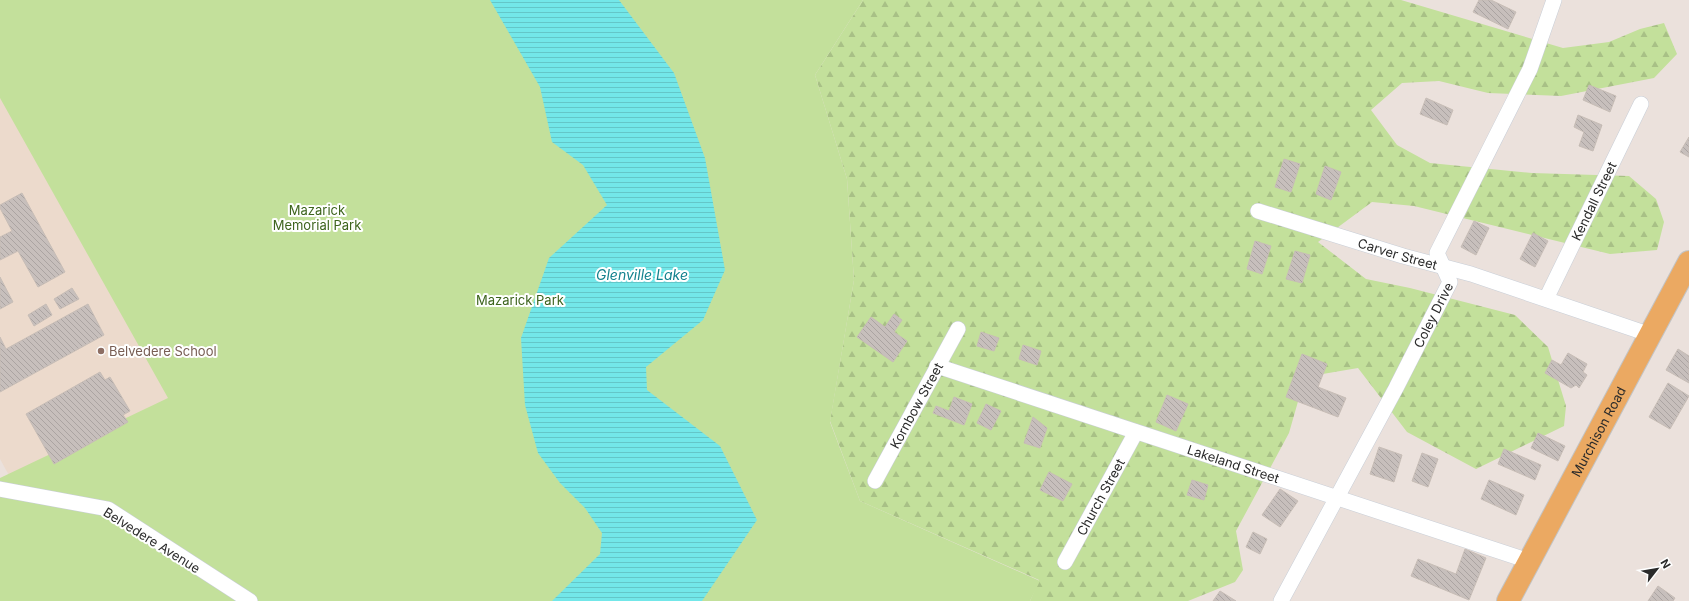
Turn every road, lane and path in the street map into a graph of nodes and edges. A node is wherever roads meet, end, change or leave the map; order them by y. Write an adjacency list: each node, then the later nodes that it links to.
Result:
1 (1554, 0): 5 (street, Coley Drive)
2 (1641, 104): 6 (street, Kendall Street)
3 (1258, 212): 5 (street, Carver Street)
4 (1689, 262): 8 (main road, Murchison Road)
5 (1443, 267): 6 (street, Carver Street); 13 (street, Coley Drive)
6 (1546, 299): 8 (street, Carver Street)
7 (958, 329): 9 (street, Kornbow Street)
8 (1651, 335): 14 (main road, Murchison Road)
9 (937, 366): 10 (street, Lakeland Street); 11 (street, Kornbow Street)
10 (1136, 432): 13 (street, Lakeland Street); 15 (street, Church Street)
11 (875, 481)
12 (0, 489): 16 (street, Belvedere Avenue)
13 (1337, 499): 14 (street, Lakeland Street); 17 (street, Coley Drive)
14 (1529, 561): 18 (main road, Murchison Road)
15 (1065, 562)
16 (250, 601)
17 (1281, 601)
18 (1508, 601)

